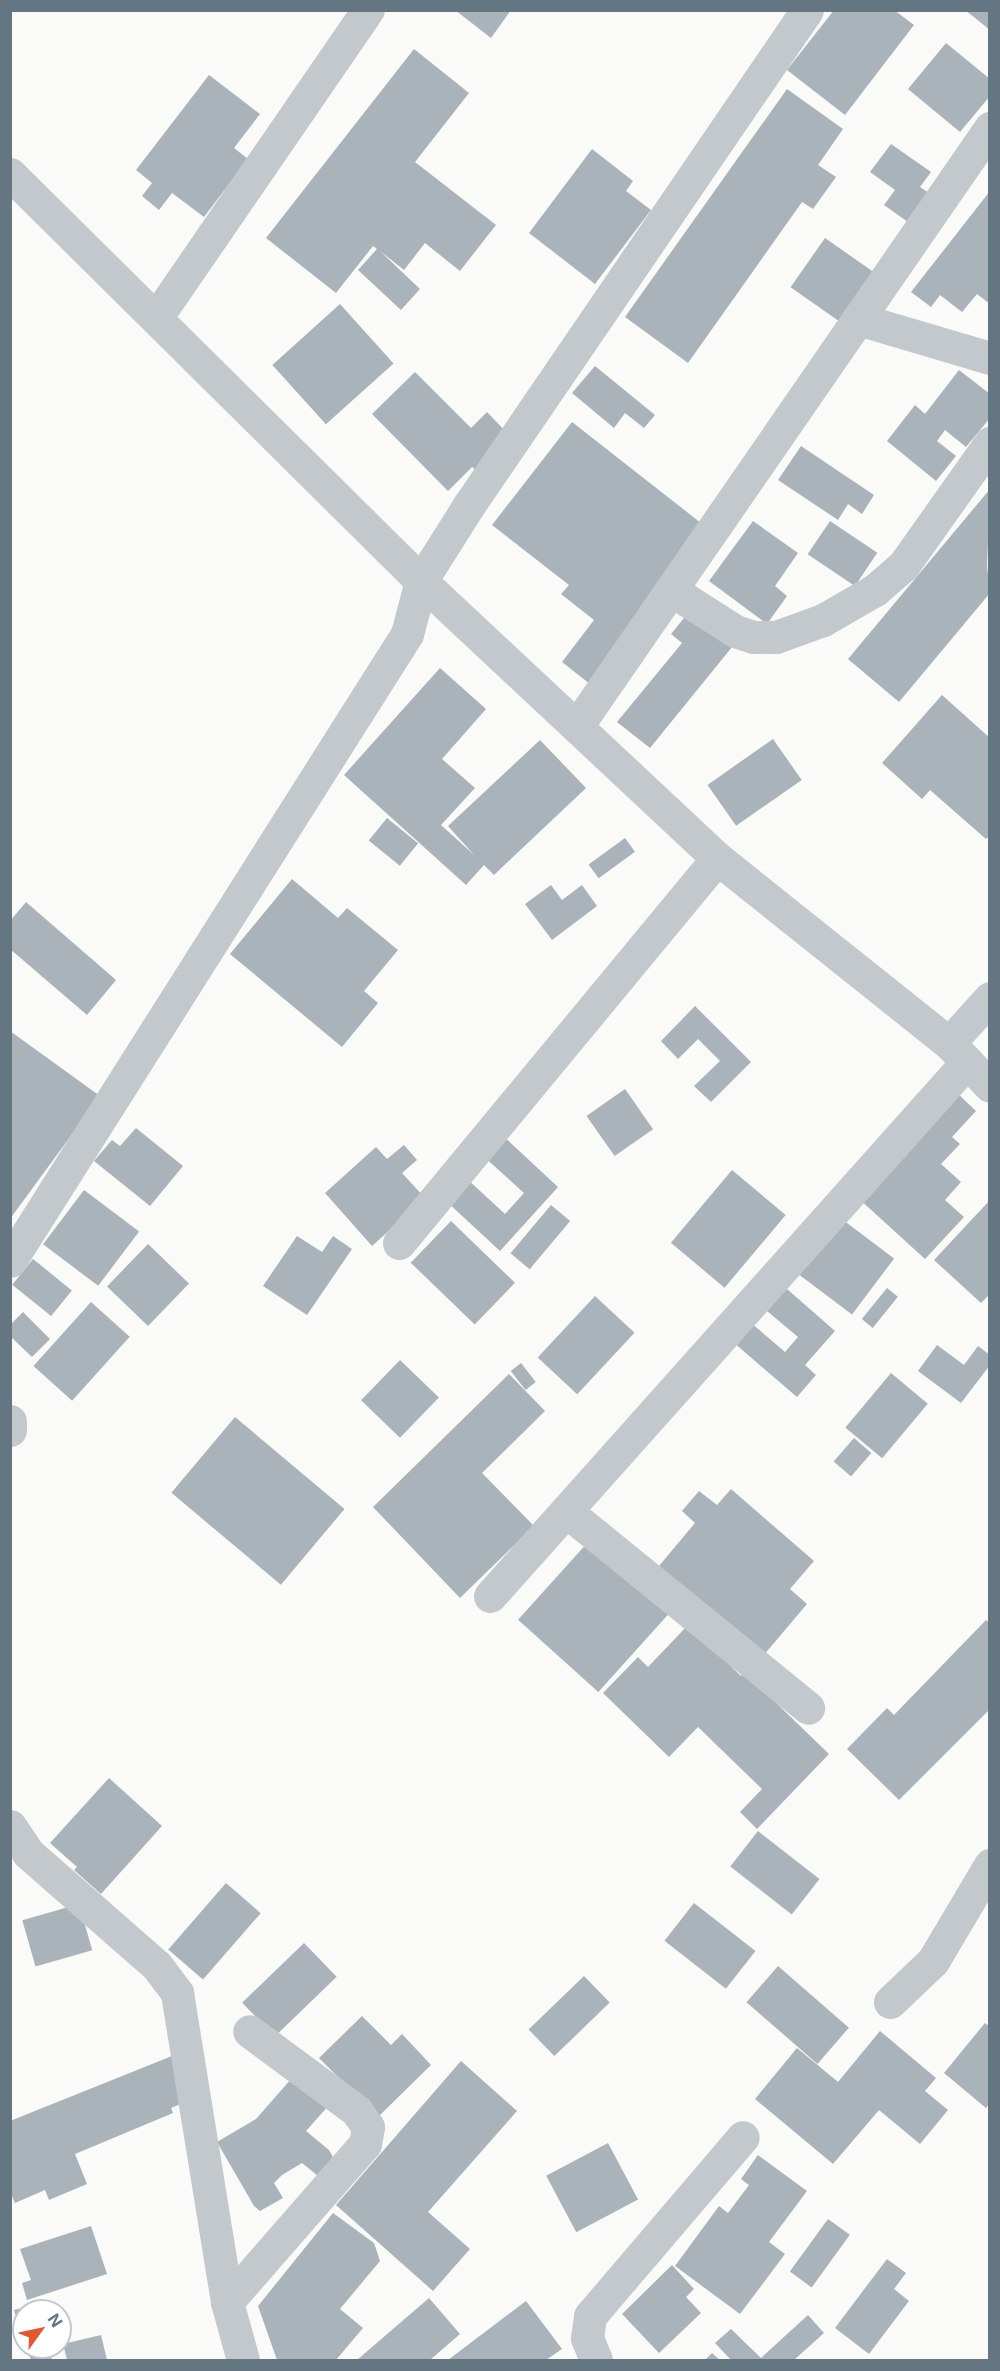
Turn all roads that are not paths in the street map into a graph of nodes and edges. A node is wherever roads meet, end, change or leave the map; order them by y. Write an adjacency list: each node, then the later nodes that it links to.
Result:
1 (368, 10): 5 (street)
2 (807, 10): 9 (street)
3 (990, 128): 6 (street)
4 (10, 174): 5 (street)
5 (156, 318): 9 (street)
6 (858, 319): 7 (street); 10 (street)
7 (990, 358)
8 (990, 443): 10 (street)
9 (421, 581): 11 (street); 17 (street)
10 (671, 590): 11 (street)
11 (577, 726): 12 (street)
12 (717, 858): 14 (street); 16 (street)
13 (990, 998): 14 (street)
14 (958, 1052): 15 (street); 20 (street)
15 (990, 1086)
16 (399, 1243)
17 (10, 1261)
18 (10, 1421): 19 (street)
19 (10, 1430)
20 (566, 1511): 21 (street); 22 (street)
21 (490, 1596)
22 (808, 1708)
23 (10, 1826): 28 (street)
24 (990, 1865): 25 (street)
25 (890, 2002)
26 (249, 2031): 28 (street)
27 (743, 2137): 30 (street)
28 (227, 2302): 29 (street)
29 (243, 2361)
30 (596, 2361)

